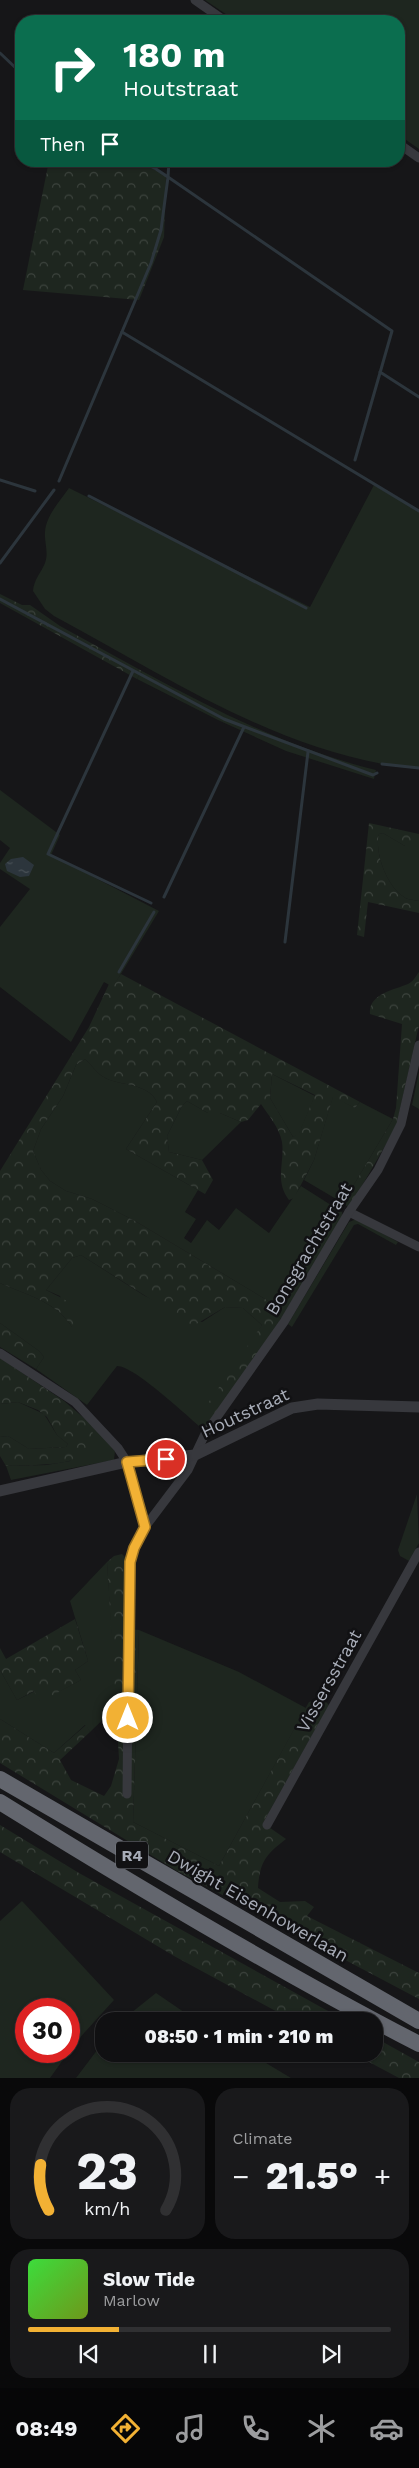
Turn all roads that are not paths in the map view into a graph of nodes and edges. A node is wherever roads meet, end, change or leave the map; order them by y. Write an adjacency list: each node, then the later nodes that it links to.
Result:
1 (195, 0): 2 (street)
2 (216, 15)
3 (405, 148): 4 (street)
4 (419, 158)
5 (419, 1045): 6 (street, Bonsgrachtstraat)
6 (349, 1212): 7 (street); 10 (street, Bonsgrachtstraat)
7 (419, 1247)
8 (0, 1353): 11 (street)
9 (419, 1407): 10 (street, Houtstraat)
10 (195, 1455): 11 (street, Houtstraat); 13 (street, Bonsgrachtstraat)
11 (127, 1462): 12 (street, Houtstraat); 13 (street)
12 (0, 1491)
13 (145, 1527): 16 (street, Bonsgrachtstraat)
14 (419, 1552): 18 (street, Vissersstraat)
15 (0, 1779): 19 (highway, Dwight Eisenhowerlaan / R4)
16 (127, 1794)
17 (0, 1802): 20 (highway, R4)
18 (267, 1825)
19 (419, 2021)
20 (419, 2044)

